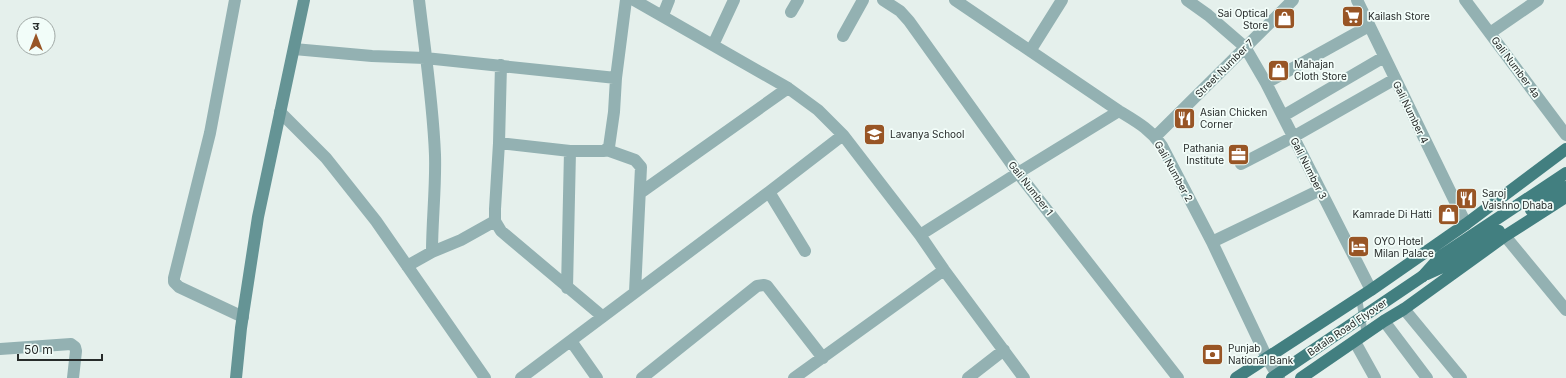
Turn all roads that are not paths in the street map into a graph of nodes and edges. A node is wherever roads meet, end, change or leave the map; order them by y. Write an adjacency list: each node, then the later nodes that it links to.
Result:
1 (234, 0): 70 (street)
2 (304, 0): 25 (street)
3 (419, 0): 28 (street)
4 (626, 0): 30 (street)
5 (634, 0): 19 (street)
6 (669, 0): 19 (street)
7 (734, 0): 23 (street)
8 (798, 0): 18 (street)
9 (863, 0): 22 (street)
10 (883, 0): 46 (street, Gali Number 1)
11 (955, 0): 26 (street, Gali Number 2)
12 (1062, 0): 26 (street)
13 (1187, 0): 24 (street, Gali Number 3)
14 (1293, 0): 24 (street, Street Number 7)
15 (1357, 0): 20 (street, Gali Number 4)
16 (1465, 0): 21 (street, Gali Number 4a)
17 (1538, 0): 21 (street)
18 (791, 12)
19 (663, 15): 23 (street)
20 (1369, 26): 27 (street, Gali Number 4); 32 (street)
21 (1490, 33): 38 (street, Gali Number 4a)
22 (843, 36)
23 (713, 44): 33 (street)
24 (1245, 47): 32 (street, Gali Number 3); 39 (street, Street Number 7)
25 (294, 49): 28 (street); 35 (street)
26 (1030, 51): 34 (street, Gali Number 2)
27 (1384, 57): 31 (street, Gali Number 4); 36 (street)
28 (425, 58): 29 (street); 59 (street)
29 (501, 65): 30 (street); 41 (street)
30 (616, 78): 43 (street)
31 (1395, 79): 40 (street); 54 (street, Gali Number 4)
32 (1266, 83): 36 (street, Gali Number 3)
33 (788, 88): 37 (street); 51 (street)
34 (1119, 111): 39 (street, Gali Number 2); 46 (street)
35 (280, 112): 60 (street); 70 (street)
36 (1283, 116): 40 (street, Gali Number 3)
37 (843, 135): 50 (street); 55 (street)
38 (1566, 135)
39 (1155, 136): 57 (street, Gali Number 2)
40 (1293, 136): 45 (street); 49 (street, Gali Number 3)
41 (499, 144): 44 (street); 53 (street)
42 (1566, 149): 54 (main road)
43 (606, 150): 44 (street); 51 (street)
44 (570, 151): 63 (street)
45 (1241, 164)
46 (1018, 173): 55 (street); 88 (street, Gali Number 1)
47 (1566, 173): 62 (main road, Batala Road Flyover)
48 (1566, 187): 62 (main road, Batala Road Flyover)
49 (1320, 190): 57 (street); 64 (street, Gali Number 3)
50 (769, 192): 58 (street); 65 (street)
51 (640, 193): 65 (street)
52 (1566, 197): 56 (main road)
53 (495, 220): 59 (street); 63 (street)
54 (1466, 224): 64 (main road)
55 (920, 235): 61 (street)
56 (1505, 236): 67 (main road); 68 (street)
57 (1212, 242): 78 (street, Gali Number 2)
58 (805, 251)
59 (432, 252): 60 (street)
60 (407, 266): 81 (street)
61 (944, 270): 76 (street); 77 (street)
62 (1423, 276): 90 (main road, Batala Road Flyover, bridge)
63 (567, 288): 69 (street)
64 (1370, 290): 66 (main road)
65 (635, 292): 69 (street)
66 (1359, 298): 72 (lane); 78 (main road)
67 (1404, 309): 71 (main road); 95 (street)
68 (1566, 310)
69 (602, 316): 73 (street)
70 (243, 317): 80 (street)
71 (1384, 321): 72 (main road); 94 (street)
72 (1365, 335): 74 (main road)
73 (571, 340): 82 (street); 83 (street)
74 (1354, 342): 92 (main road); 93 (street)
75 (0, 349): 79 (street)
76 (1004, 350): 86 (street); 87 (street)
77 (823, 358): 84 (street); 85 (street)
78 (1267, 358): 89 (main road); 91 (street, Gali Number 2)
79 (73, 378)
80 (236, 378)
81 (485, 378)
82 (521, 378)
83 (597, 378)
84 (642, 378)
85 (794, 378)
86 (968, 378)
87 (1024, 378)
88 (1178, 378)
89 (1236, 378)
90 (1272, 378)
91 (1280, 378)
92 (1301, 378)
93 (1375, 378)
94 (1427, 378)
95 (1461, 378)

